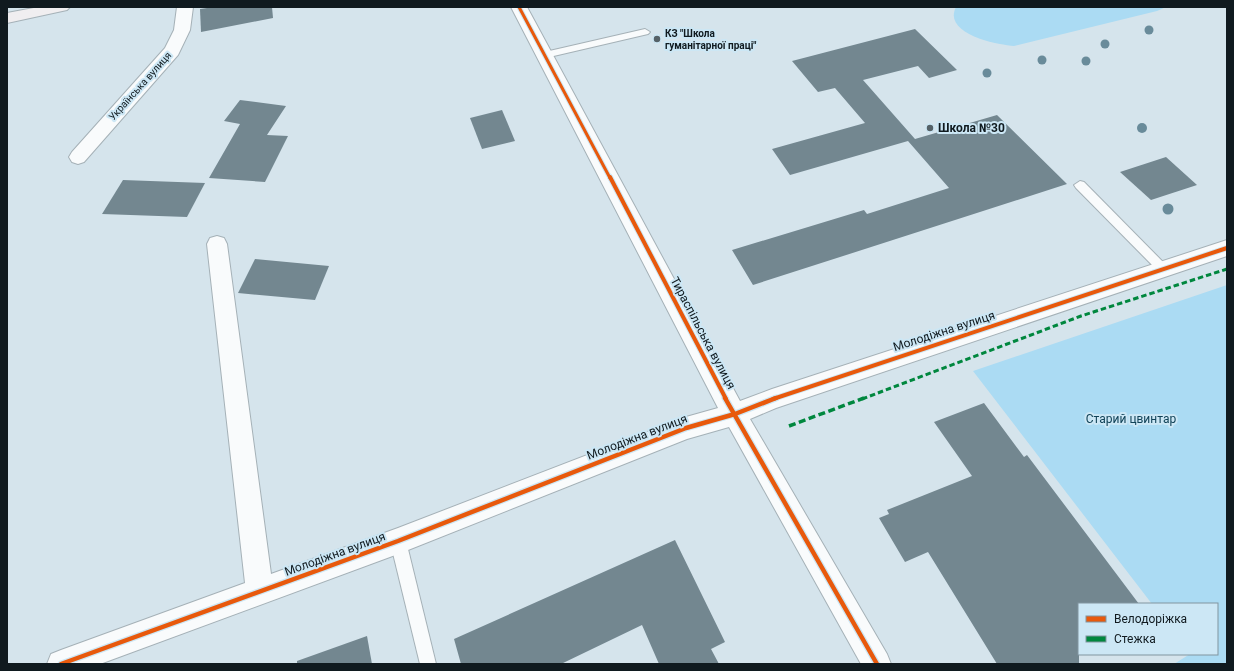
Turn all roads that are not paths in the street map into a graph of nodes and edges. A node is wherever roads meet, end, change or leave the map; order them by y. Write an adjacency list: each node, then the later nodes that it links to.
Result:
1 (62, 7): 4 (street)
2 (185, 7): 7 (street, Українська вулиця)
3 (519, 7): 6 (street, Тираспільська вулиця)
4 (7, 18)
5 (645, 32): 6 (lane)
6 (545, 55): 12 (street, Тираспільська вулиця)
7 (78, 157)
8 (1080, 185): 11 (lane)
9 (217, 244): 14 (street)
10 (1227, 248): 11 (street, Молодіжна вулиця)
11 (1163, 269): 12 (street, Молодіжна вулиця)
12 (735, 414): 13 (street, Молодіжна вулиця); 17 (street, Тираспільська вулиця)
13 (398, 541): 14 (street, Молодіжна вулиця); 16 (lane)
14 (260, 592): 15 (street, Молодіжна вулиця)
15 (61, 664)
16 (428, 664)
17 (877, 664)

